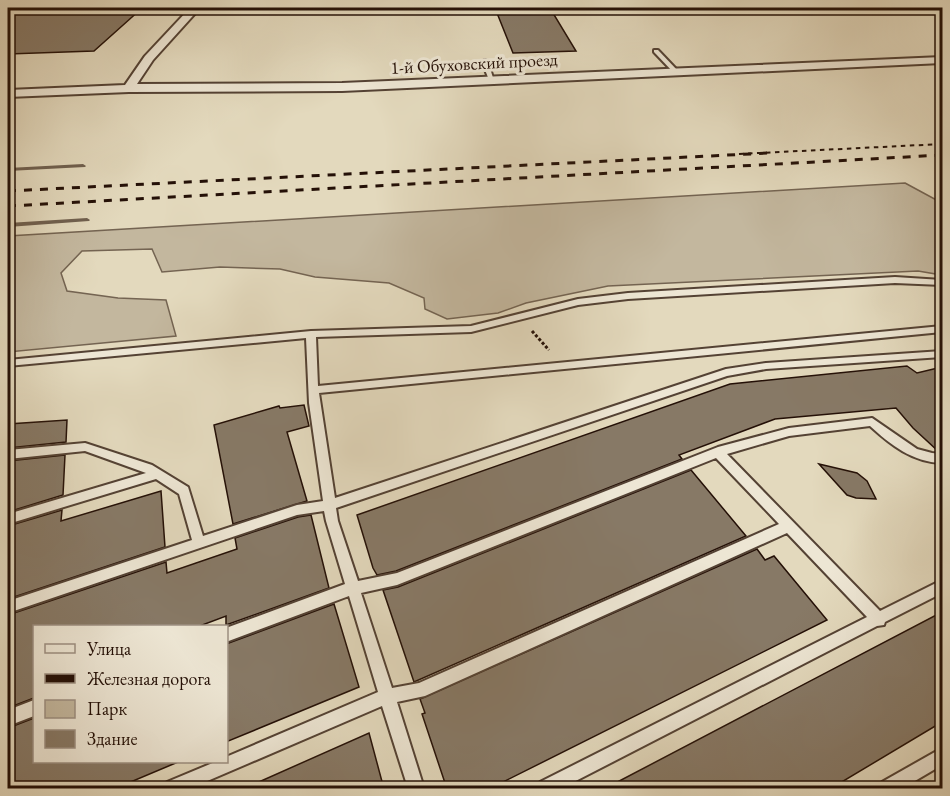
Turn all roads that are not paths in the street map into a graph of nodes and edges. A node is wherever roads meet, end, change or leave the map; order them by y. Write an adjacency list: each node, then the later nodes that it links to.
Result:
1 (195, 8): 7 (street)
2 (656, 51): 5 (lane)
3 (942, 60): 5 (street, 1-й Обуховский проезд)
4 (485, 62): 6 (lane)
5 (676, 72): 6 (street, 1-й Обуховский проезд)
6 (492, 80): 7 (street, 1-й Обуховский проезд)
7 (129, 88): 8 (street, 1-й Обуховский проезд)
8 (8, 94)
9 (942, 283): 11 (lane)
10 (942, 328): 14 (lane)
11 (310, 334): 13 (lane); 14 (lane)
12 (942, 354): 19 (lane)
13 (8, 363)
14 (314, 390): 19 (lane)
15 (718, 452): 17 (lane); 21 (lane); 24 (lane)
16 (8, 454): 18 (lane)
17 (942, 458)
18 (158, 474): 20 (lane); 22 (lane)
19 (330, 505): 22 (lane); 24 (lane)
20 (8, 519)
21 (789, 526): 26 (lane); 28 (lane)
22 (199, 543): 25 (lane)
23 (942, 586): 26 (lane)
24 (353, 588): 27 (lane); 28 (lane)
25 (8, 607)
26 (879, 620): 34 (lane)
27 (228, 634)
28 (387, 696): 32 (lane); 33 (lane)
29 (33, 708): 30 (lane)
30 (8, 718)
31 (942, 756): 35 (lane)
32 (172, 789)
33 (416, 789)
34 (546, 789)
35 (888, 789)

